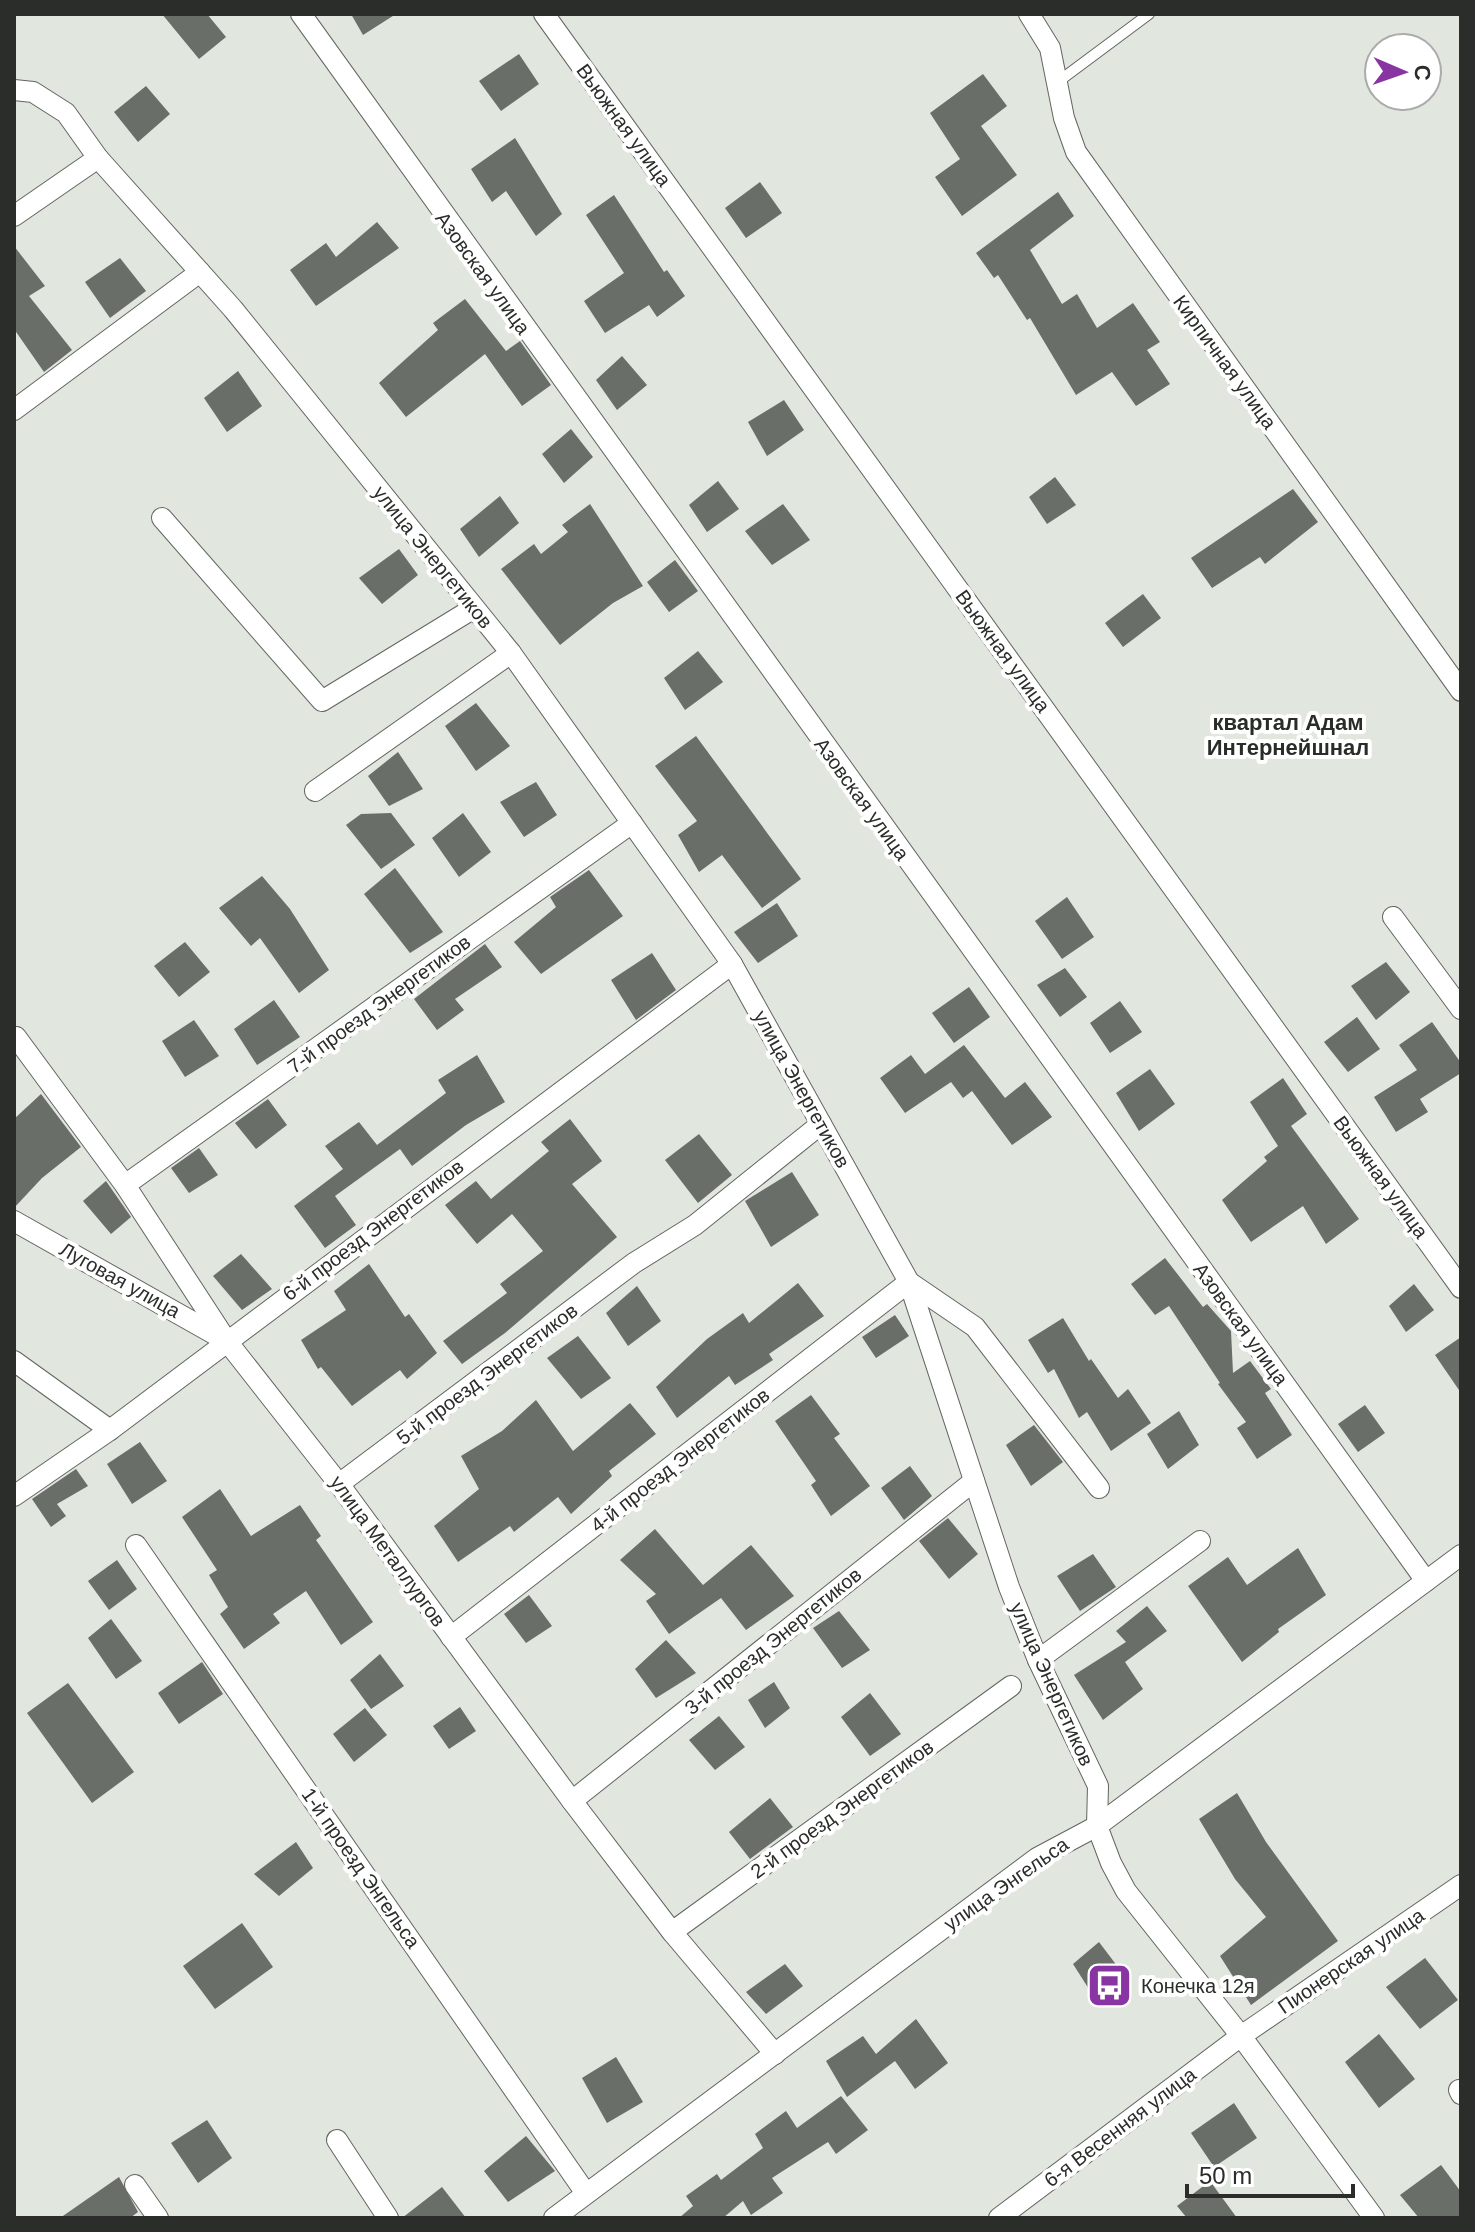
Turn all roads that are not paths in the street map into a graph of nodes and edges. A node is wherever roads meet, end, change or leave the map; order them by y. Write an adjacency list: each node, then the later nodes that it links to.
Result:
1 (301, 14): 36 (street, Азовская улица)
2 (544, 14): 25 (street, Вьюжная улица)
3 (1029, 14): 5 (street, Кирпичная улица)
4 (1149, 14): 5 (lane)
5 (1059, 81): 14 (street, Кирпичная улица)
6 (14, 90): 7 (street, улица Энергетиков)
7 (98, 158): 8 (street); 9 (street, улица Энергетиков)
8 (14, 216)
9 (200, 272): 10 (street); 12 (street, улица Энергетиков)
10 (14, 410)
11 (162, 518): 12 (street)
12 (474, 608): 13 (street, улица Энергетиков)
13 (511, 653): 15 (street); 16 (street, улица Энергетиков)
14 (1461, 691)
15 (315, 791)
16 (632, 823): 18 (street, улица Энергетиков); 22 (street, 7-й проезд Энергетиков)
17 (1393, 917): 19 (street)
18 (732, 964): 21 (street, улица Энергетиков); 26 (street, 6-й проезд Энергетиков)
19 (1461, 1009)
20 (16, 1037): 22 (street, улица Металлургов)
21 (821, 1124): 24 (street, улица Энергетиков); 30 (street, 5-й проезд Энергетиков)
22 (125, 1185): 26 (street, улица Металлургов)
23 (14, 1221): 26 (street, Луговая улица)
24 (909, 1282): 29 (street, улица Энергетиков); 31 (street); 37 (street, 4-й проезд Энергетиков)
25 (1461, 1288)
26 (226, 1340): 28 (street, 6-й проезд Энергетиков); 30 (street, улица Металлургов)
27 (14, 1361): 28 (street)
28 (110, 1430): 32 (street, 6-й проезд Энергетиков)
29 (974, 1481): 38 (street, улица Энергетиков); 40 (street, 3-й проезд Энергетиков)
30 (339, 1484): 37 (street, улица Металлургов)
31 (1099, 1488)
32 (14, 1496)
33 (1200, 1541): 38 (street)
34 (136, 1545): 48 (street, 1-й проезд Энгельса)
35 (1461, 1555): 36 (street, улица Энгельса)
36 (1426, 1581): 41 (street, улица Энгельса)
37 (451, 1637): 40 (street, улица Металлургов)
38 (1038, 1660): 41 (street, улица Энергетиков)
39 (1011, 1686): 43 (street, 2-й проезд Энергетиков)
40 (572, 1801): 43 (street, улица Металлургов)
41 (1097, 1826): 44 (street, улица Энергетиков); 45 (street, улица Энгельса)
42 (1461, 1885): 44 (street, Пионерская улица)
43 (672, 1932): 45 (street, улица Металлургов)
44 (1241, 2036): 49 (street, 6-я Весенняя улица); 53 (street, улица Энергетиков)
45 (775, 2054): 48 (street, улица Энгельса)
46 (337, 2140): 51 (street)
47 (135, 2185): 50 (street)
48 (585, 2192): 52 (street, улица Энгельса)
49 (1007, 2216)
50 (158, 2218)
51 (388, 2218)
52 (554, 2218)
53 (1374, 2218)

